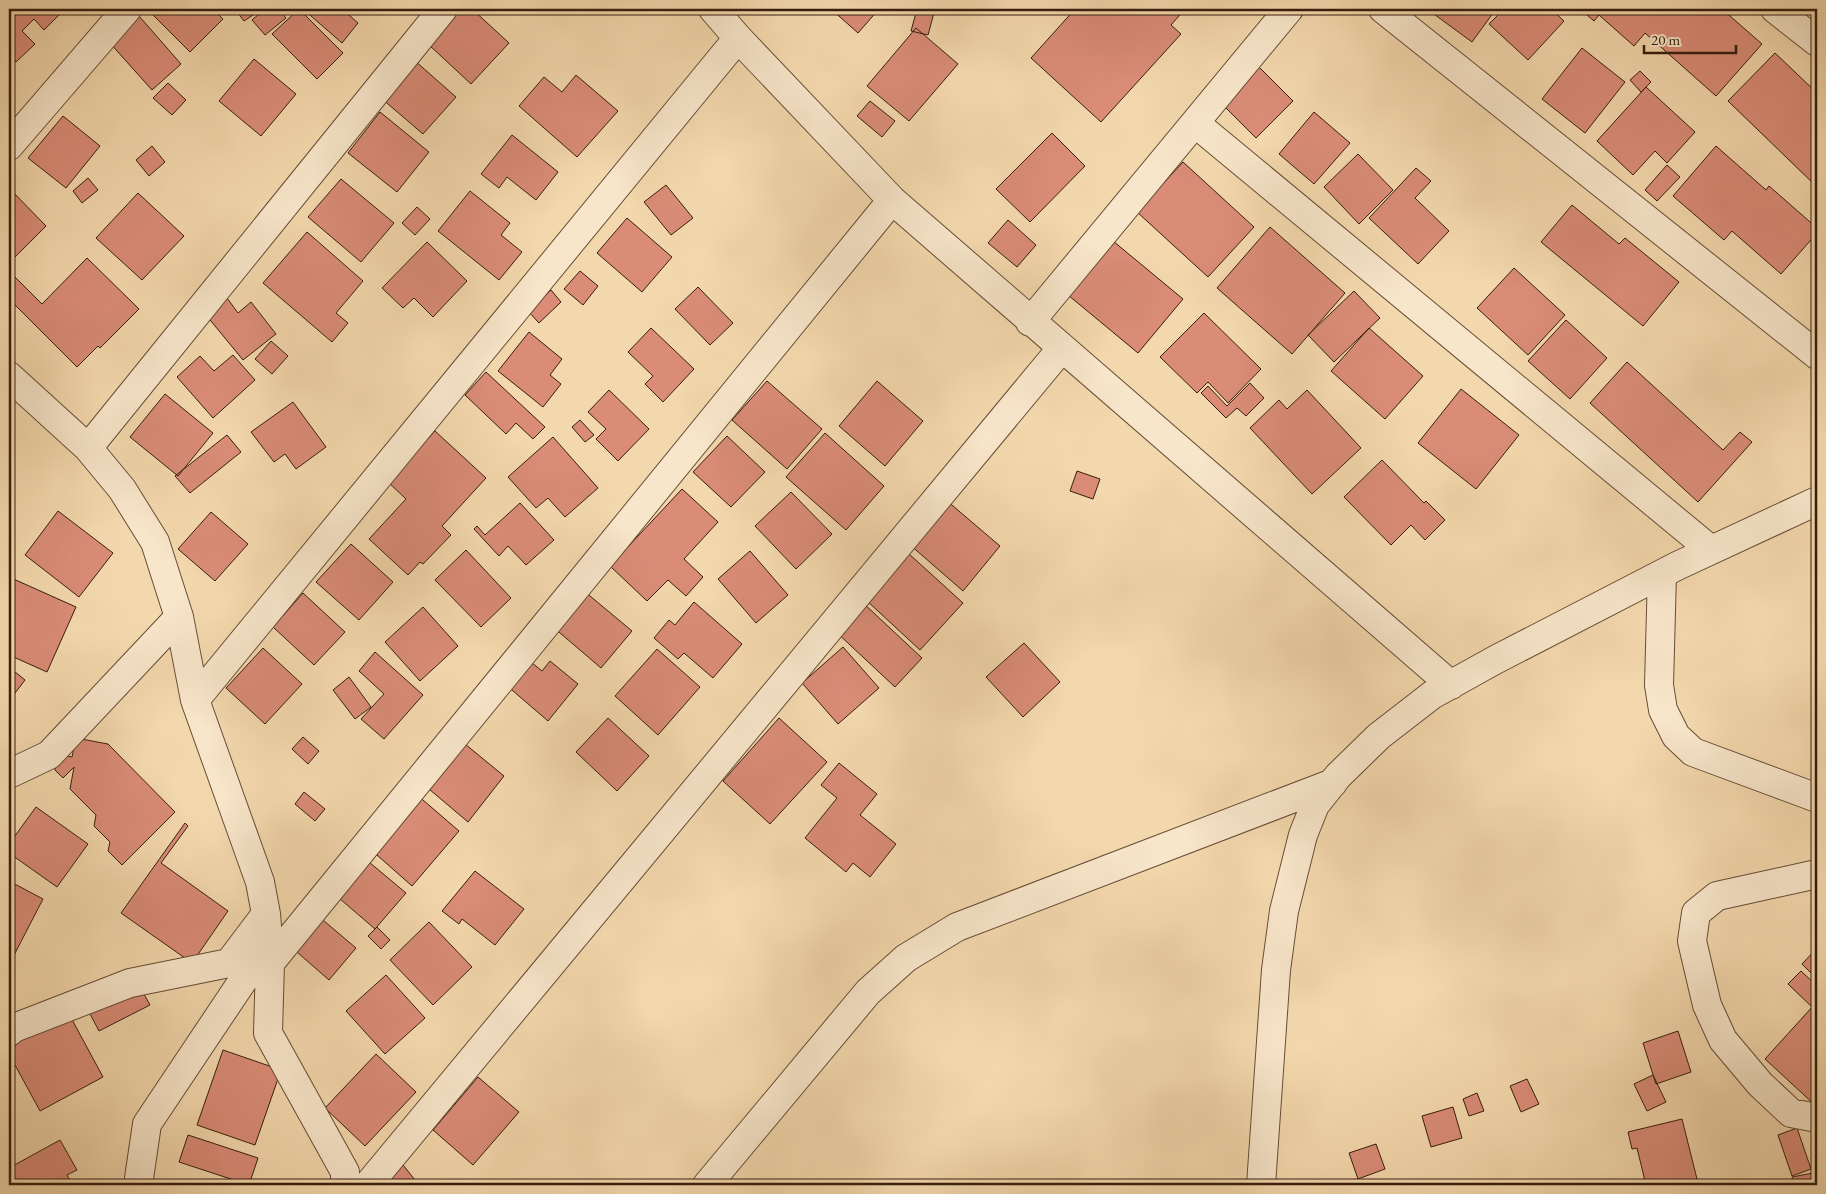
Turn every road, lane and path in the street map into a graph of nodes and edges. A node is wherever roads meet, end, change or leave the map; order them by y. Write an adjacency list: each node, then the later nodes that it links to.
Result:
1 (127, 9): 10 (street)
2 (443, 9): 16 (street)
3 (713, 9): 7 (street)
4 (1289, 9): 9 (street)
5 (1383, 9): 14 (street)
6 (1775, 9): 8 (street)
7 (738, 38): 11 (street); 22 (street)
8 (1817, 42)
9 (1195, 123): 12 (street); 18 (street)
10 (9, 146)
11 (892, 200): 12 (street); 28 (street)
12 (1030, 322): 13 (street)
13 (1061, 349): 21 (street); 33 (street)
14 (1817, 355)
15 (9, 376): 16 (street)
16 (88, 448): 20 (street)
17 (1817, 501): 18 (street)
18 (1711, 550): 19 (street)
19 (1662, 574): 21 (street); 25 (street)
20 (179, 617): 22 (street); 23 (street)
21 (1451, 685): 24 (street)
22 (195, 700): 27 (street)
23 (9, 774)
24 (1333, 783): 34 (street); 35 (street)
25 (1817, 798)
26 (1817, 874): 30 (street)
27 (266, 914): 28 (street); 29 (street)
28 (269, 953): 31 (street); 32 (street)
29 (9, 1032)
30 (1817, 1118)
31 (138, 1185)
32 (345, 1185)
33 (368, 1185)
34 (707, 1185)
35 (1261, 1185)

